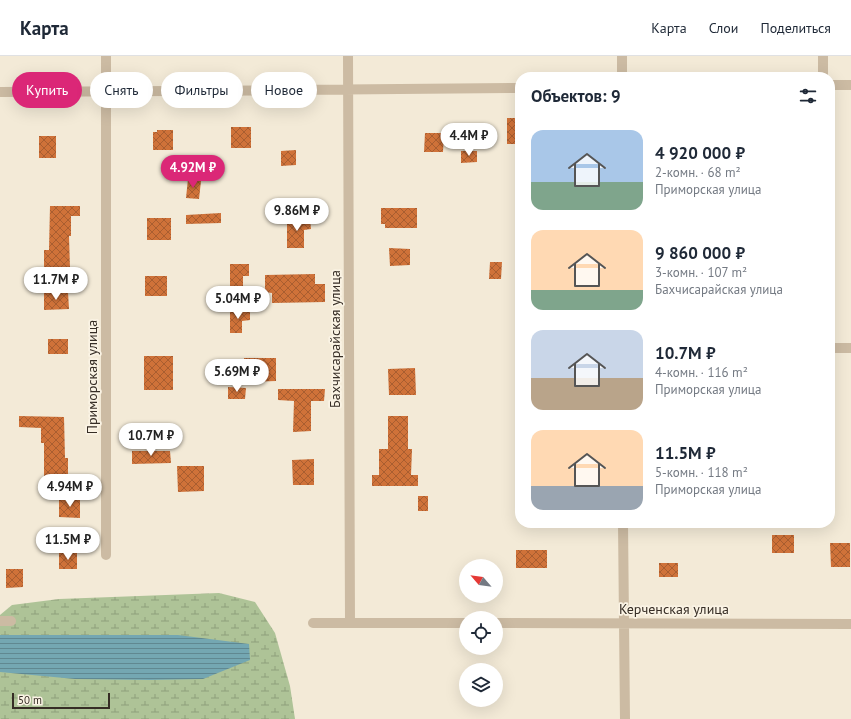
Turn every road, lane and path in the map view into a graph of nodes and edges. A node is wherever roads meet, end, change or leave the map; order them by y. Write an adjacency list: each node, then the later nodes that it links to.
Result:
1 (106, 56): 5 (street, Приморская улица)
2 (348, 56): 11 (street, Бахчисарайская улица)
3 (622, 56): 6 (street)
4 (823, 56): 7 (street)
5 (106, 72)
6 (622, 72)
7 (823, 72)
8 (835, 85): 9 (street)
9 (851, 85)
10 (515, 88): 11 (street)
11 (348, 89): 12 (street); 22 (street, Бахчисарайская улица)
12 (153, 91)
13 (0, 92): 14 (street)
14 (90, 92)
15 (106, 108): 19 (street, Приморская улица)
16 (835, 348): 17 (street)
17 (851, 348)
18 (623, 528): 26 (street)
19 (106, 555)
20 (0, 621): 21 (street)
21 (11, 621)
22 (350, 622): 23 (street); 24 (street)
23 (313, 623)
24 (459, 623)
25 (503, 623): 26 (street, Керченская улица)
26 (624, 623): 27 (street, Керченская улица); 28 (street)
27 (851, 624)
28 (625, 719)

